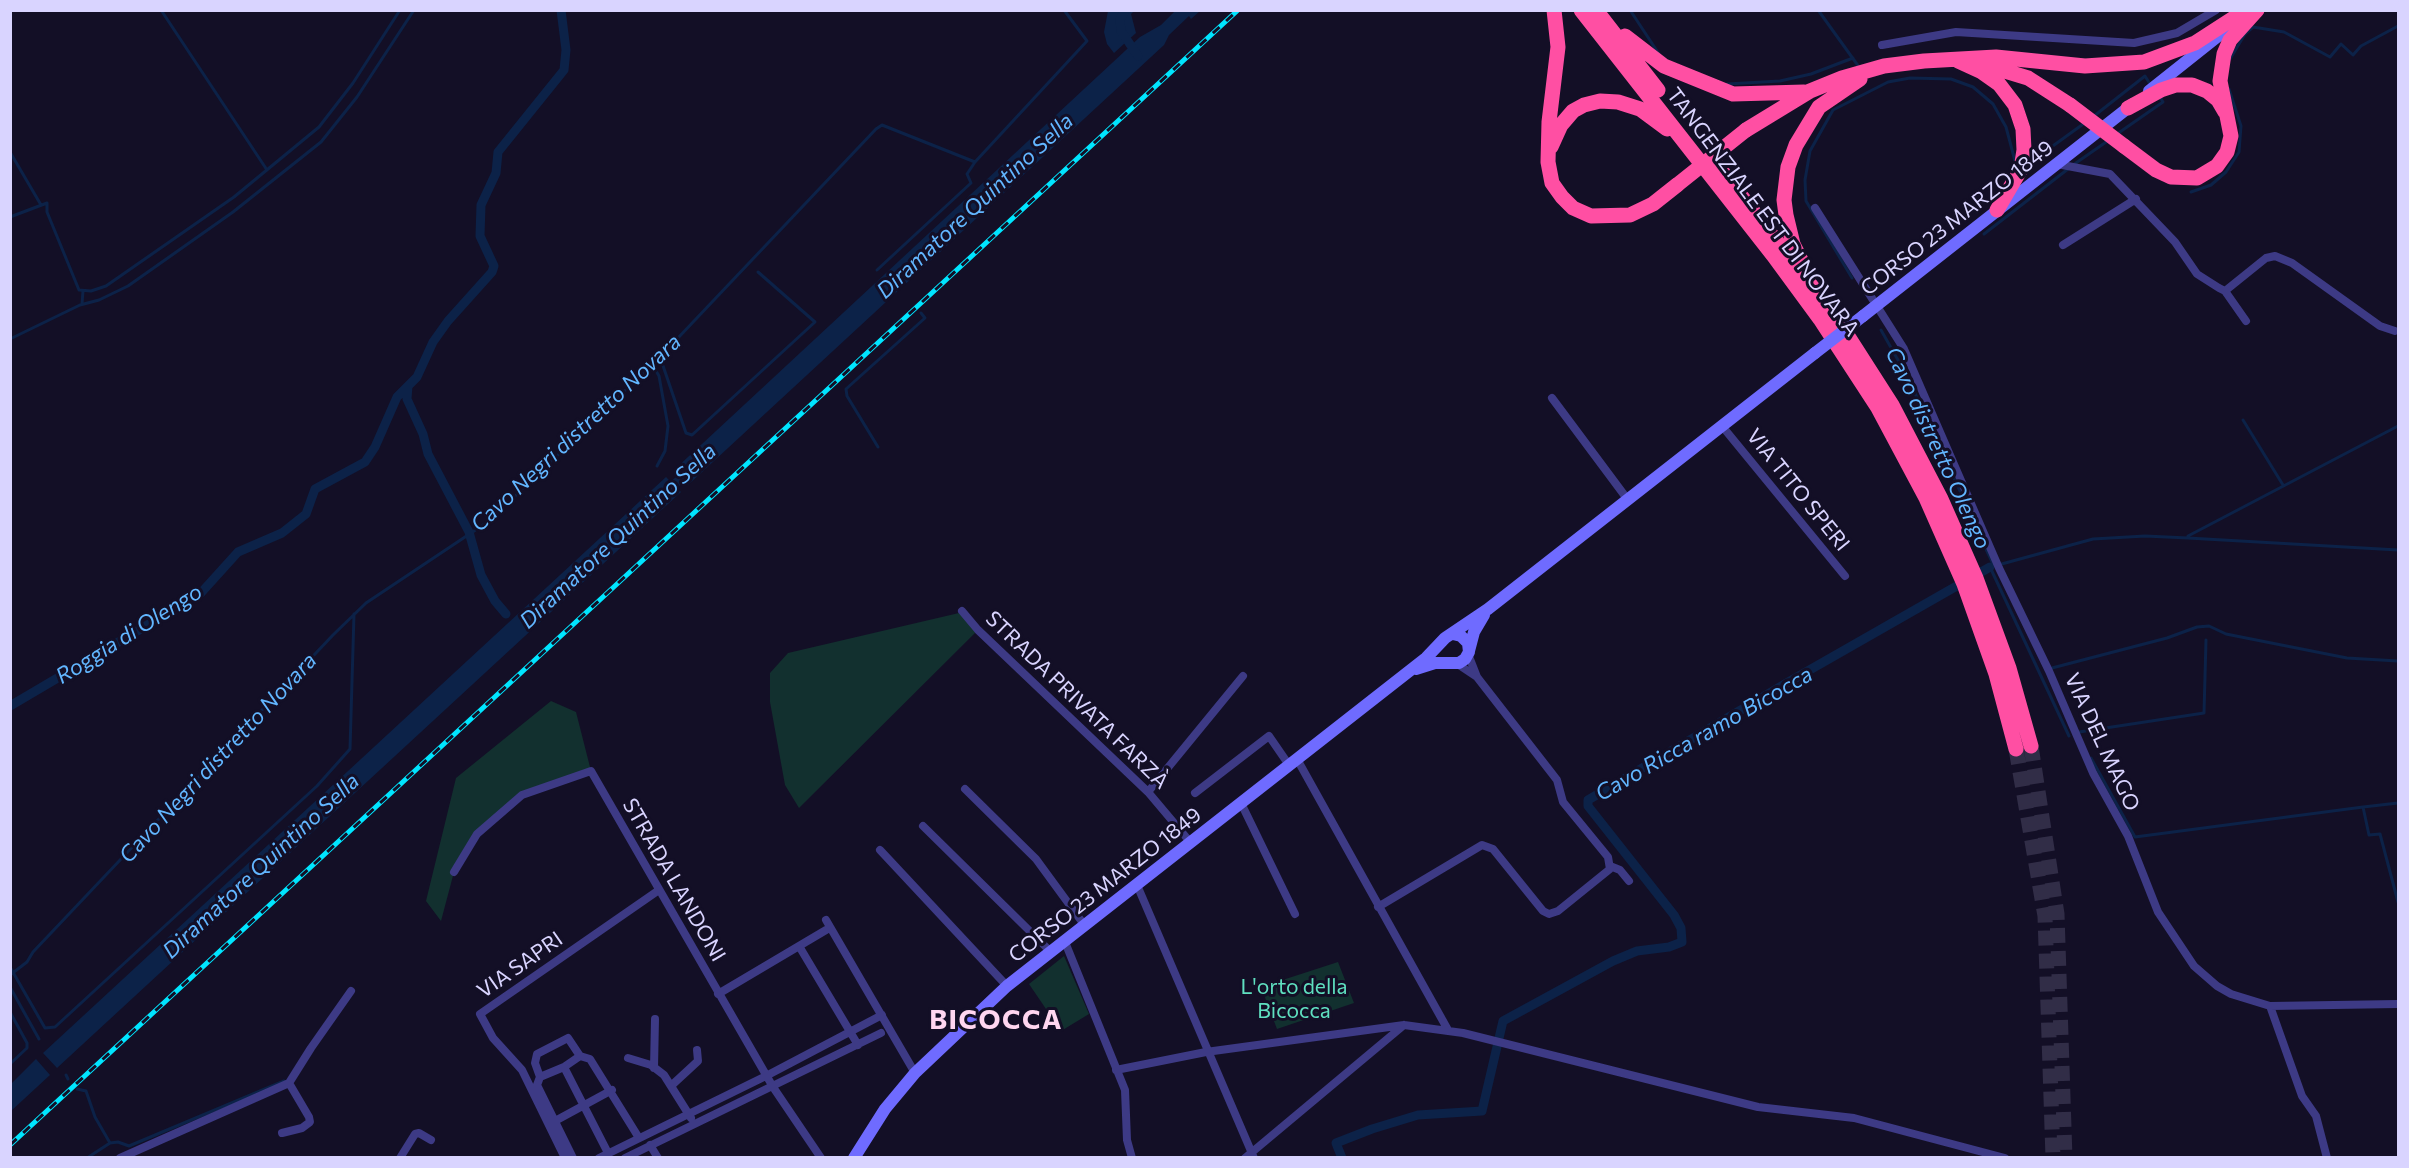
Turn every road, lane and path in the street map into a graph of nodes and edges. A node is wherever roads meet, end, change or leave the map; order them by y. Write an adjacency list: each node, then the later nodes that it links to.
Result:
1 (1554, 10): 17 (highway)
2 (1581, 10): 16 (highway, TANGENZIALE EST DI NOVARA)
3 (1596, 10): 25 (highway, TANGENZIALE EST DI NOVARA)
4 (1600, 10): 12 (highway)
5 (2216, 10): 9 (street)
6 (2246, 10): 10 (highway)
7 (2251, 10): 13 (main road)
8 (2257, 10): 15 (highway)
9 (1882, 45)
10 (1956, 60): 11 (highway); 15 (highway, bridge); 21 (highway)
11 (1863, 74): 12 (highway); 25 (highway)
12 (1810, 91): 17 (highway, bridge)
13 (2155, 91): 14 (highway); 15 (highway)
14 (2128, 108): 18 (main road, CORSO 23 MARZO 1849)
15 (2229, 120)
16 (1698, 158): 17 (highway); 25 (highway, TANGENZIALE EST DI NOVARA)
17 (1548, 162)
18 (2066, 166): 19 (street); 21 (main road, CORSO 23 MARZO 1849)
19 (2136, 199): 22 (street); 23 (street)
20 (1815, 208): 24 (street, VIA DEL MAGO)
21 (1997, 210): 24 (main road, CORSO 23 MARZO 1849)
22 (2064, 245)
23 (2225, 291): 26 (street); 27 (street)
24 (1877, 305): 29 (main road, CORSO 23 MARZO 1849, bridge); 66 (street, VIA DEL MAGO)
25 (1835, 316)
26 (2246, 321)
27 (2395, 331)
28 (1552, 398): 30 (street)
29 (1722, 426): 30 (main road, CORSO 23 MARZO 1849); 31 (street, VIA TITO SPERI)
30 (1628, 500): 32 (main road, CORSO 23 MARZO 1849)
31 (1845, 576)
32 (1488, 609): 34 (main road, CORSO 23 MARZO 1849); 36 (main road, CORSO 23 MARZO 1849)
33 (962, 611): 43 (street, STRADA PRIVATA FARZÀ)
34 (1454, 634): 35 (main road); 36 (main road)
35 (1441, 645): 37 (main road); 38 (main road, CORSO 23 MARZO 1849)
36 (1468, 653): 37 (main road); 40 (street)
37 (1455, 663): 38 (main road, CORSO 23 MARZO 1849); 40 (street)
38 (1409, 672): 41 (main road, CORSO 23 MARZO 1849)
39 (1243, 676): 43 (street)
40 (1477, 677): 49 (street)
41 (1293, 762): 44 (street); 45 (main road, CORSO 23 MARZO 1849); 54 (street)
42 (965, 789): 57 (street)
43 (1148, 792): 47 (street, STRADA PRIVATA FARZÀ)
44 (1195, 794)
45 (1241, 803): 47 (main road, CORSO 23 MARZO 1849); 55 (street)
46 (923, 826): 61 (street)
47 (1191, 843): 52 (main road, CORSO 23 MARZO 1849)
48 (880, 850): 62 (street)
49 (1610, 866): 51 (street); 54 (street)
50 (454, 872): 53 (street, STRADA LANDONI)
51 (1629, 881)
52 (1137, 885): 57 (main road, CORSO 23 MARZO 1849); 75 (street)
53 (659, 890): 64 (street, STRADA LANDONI); 100 (street, VIA SAPRI)
54 (1378, 907): 70 (street)
55 (1295, 914)
56 (826, 920): 67 (street)
57 (1085, 926): 59 (main road, CORSO 23 MARZO 1849)
58 (826, 930): 60 (street)
59 (1065, 942): 61 (main road, CORSO 23 MARZO 1849); 80 (street)
60 (799, 946): 64 (street); 71 (street)
61 (1051, 952): 62 (main road, CORSO 23 MARZO 1849)
62 (1007, 986): 81 (main road, CORSO 23 MARZO 1849)
63 (351, 991): 84 (street)
64 (718, 994): 82 (street, STRADA LANDONI)
65 (2398, 1004): 66 (street, VIA DEL MAGO)
66 (2270, 1006): 109 (street)
67 (882, 1015): 71 (street); 81 (street)
68 (655, 1019): 79 (street)
69 (1404, 1025): 70 (street); 75 (street); 97 (street)
70 (1448, 1030): 108 (street)
71 (851, 1031): 73 (street); 82 (street)
72 (881, 1033): 73 (street)
73 (858, 1045): 86 (street)
74 (697, 1050): 85 (street)
75 (1206, 1052): 80 (street); 97 (street)
76 (580, 1056): 78 (street); 83 (street); 87 (street)
77 (628, 1058): 79 (street)
78 (564, 1067): 83 (street); 88 (street)
79 (654, 1068): 85 (street)
80 (1116, 1070): 107 (street)
81 (915, 1073): 106 (main road, CORSO 23 MARZO 1849)
82 (766, 1076): 86 (street, STRADA LANDONI); 89 (street)
83 (540, 1077): 90 (street)
84 (290, 1083): 92 (street); 98 (street)
85 (672, 1085): 89 (street)
86 (772, 1087): 91 (street); 105 (street, STRADA LANDONI)
87 (612, 1090): 88 (street); 93 (street)
88 (584, 1106): 90 (street); 96 (street)
89 (689, 1113): 91 (street); 93 (street)
90 (555, 1121): 101 (street)
91 (694, 1123): 95 (street)
92 (282, 1133)
93 (639, 1138): 96 (street)
94 (431, 1140): 99 (street)
95 (650, 1145): 103 (street); 104 (street)
96 (608, 1153): 102 (street)
97 (1250, 1156)
98 (120, 1158)
99 (400, 1158)
100 (566, 1158)
101 (573, 1158)
102 (599, 1158)
103 (625, 1158)
104 (658, 1158)
105 (821, 1158)
106 (854, 1158)
107 (1132, 1158)
108 (2005, 1158)
109 (2327, 1158)

